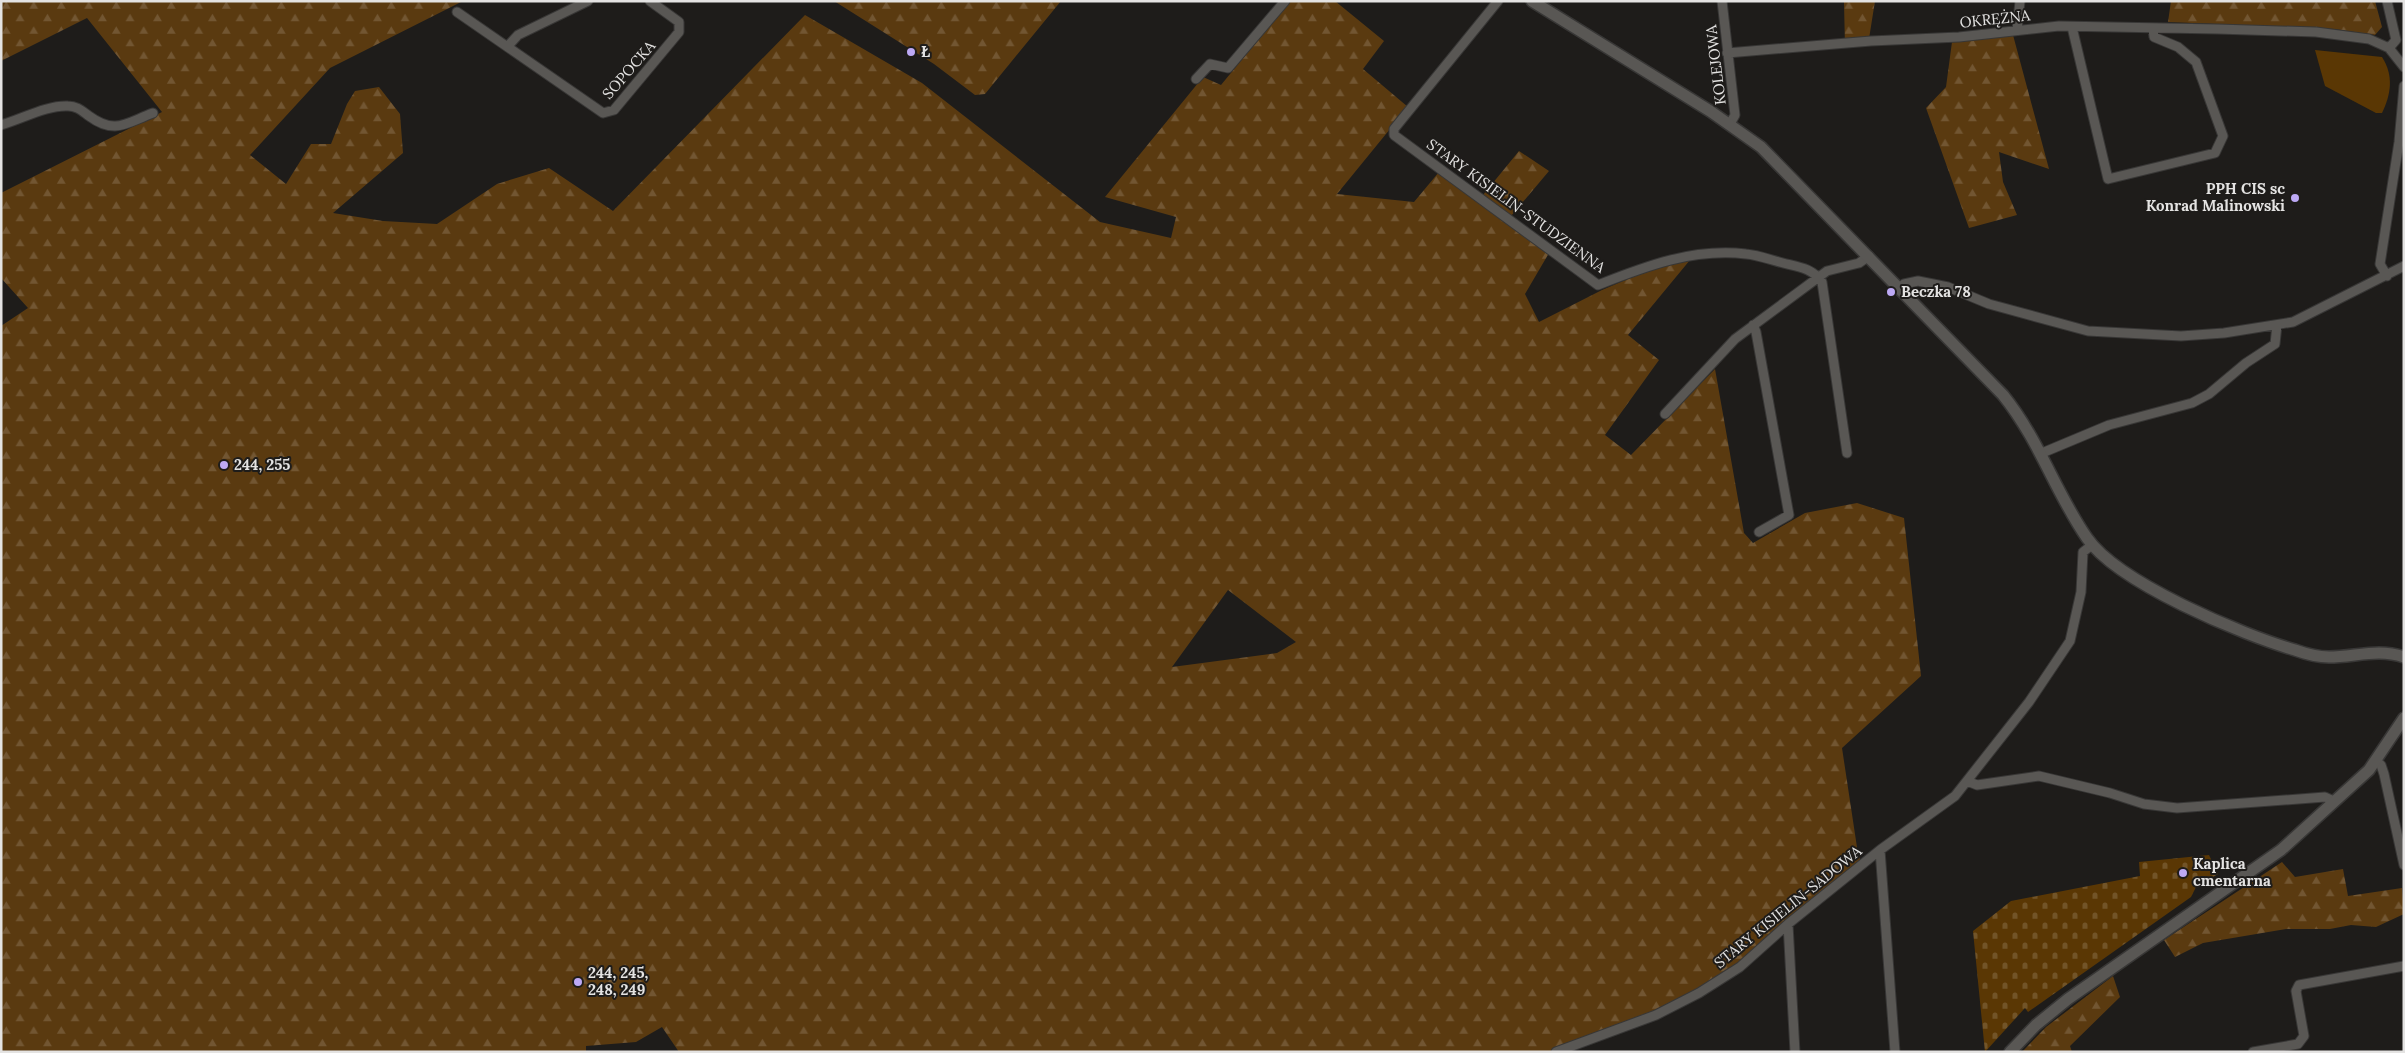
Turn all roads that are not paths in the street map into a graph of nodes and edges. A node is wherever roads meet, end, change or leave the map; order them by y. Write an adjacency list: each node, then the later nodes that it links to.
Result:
1 (588, 1): 13 (street)
2 (650, 1): 13 (street, SOPOCKA)
3 (1285, 1): 17 (street)
4 (1498, 1): 25 (street, STARY KISIELIN-STUDZIENNA)
5 (1532, 1): 20 (street)
6 (1722, 1): 15 (street, KOLEJOWA)
7 (2020, 1): 12 (street)
8 (2387, 1): 14 (street)
9 (457, 12): 13 (street, SOPOCKA)
10 (2072, 27): 11 (street, OKRĘŻNA); 11 (street); 12 (street, OKRĘŻNA)
11 (2153, 29): 14 (street, OKRĘŻNA)
12 (2018, 30): 15 (street, OKRĘŻNA)
13 (508, 46)
14 (2390, 48): 16 (street)
15 (1727, 53): 20 (street, KOLEJOWA)
16 (2404, 67)
17 (1196, 79)
18 (2404, 86): 24 (street)
19 (153, 113): 21 (street)
20 (1730, 124): 22 (street)
21 (1, 125)
22 (1869, 256): 25 (street); 26 (street)
23 (2404, 266): 24 (street)
24 (2386, 276): 28 (street)
25 (1818, 277): 27 (street); 30 (street)
26 (1900, 288): 28 (street); 31 (street)
27 (1753, 325): 29 (street); 32 (street)
28 (2277, 325): 31 (street)
29 (1665, 414)
30 (1848, 453)
31 (2042, 453): 33 (street)
32 (1759, 532)
33 (2092, 544): 34 (street); 37 (street, STARY KISIELIN-SADOWA)
34 (2404, 657)
35 (2404, 718): 36 (street)
36 (2376, 761): 38 (street); 40 (street)
37 (1967, 781): 38 (street); 39 (street, STARY KISIELIN-SADOWA)
38 (2334, 801): 46 (street)
39 (1880, 850): 41 (street, STARY KISIELIN-SADOWA); 45 (street)
40 (2404, 864)
41 (1788, 924): 43 (street, STARY KISIELIN-SADOWA); 44 (street)
42 (2404, 966): 47 (street)
43 (1556, 1052)
44 (1795, 1052)
45 (1895, 1052)
46 (2010, 1052)
47 (2252, 1052)

